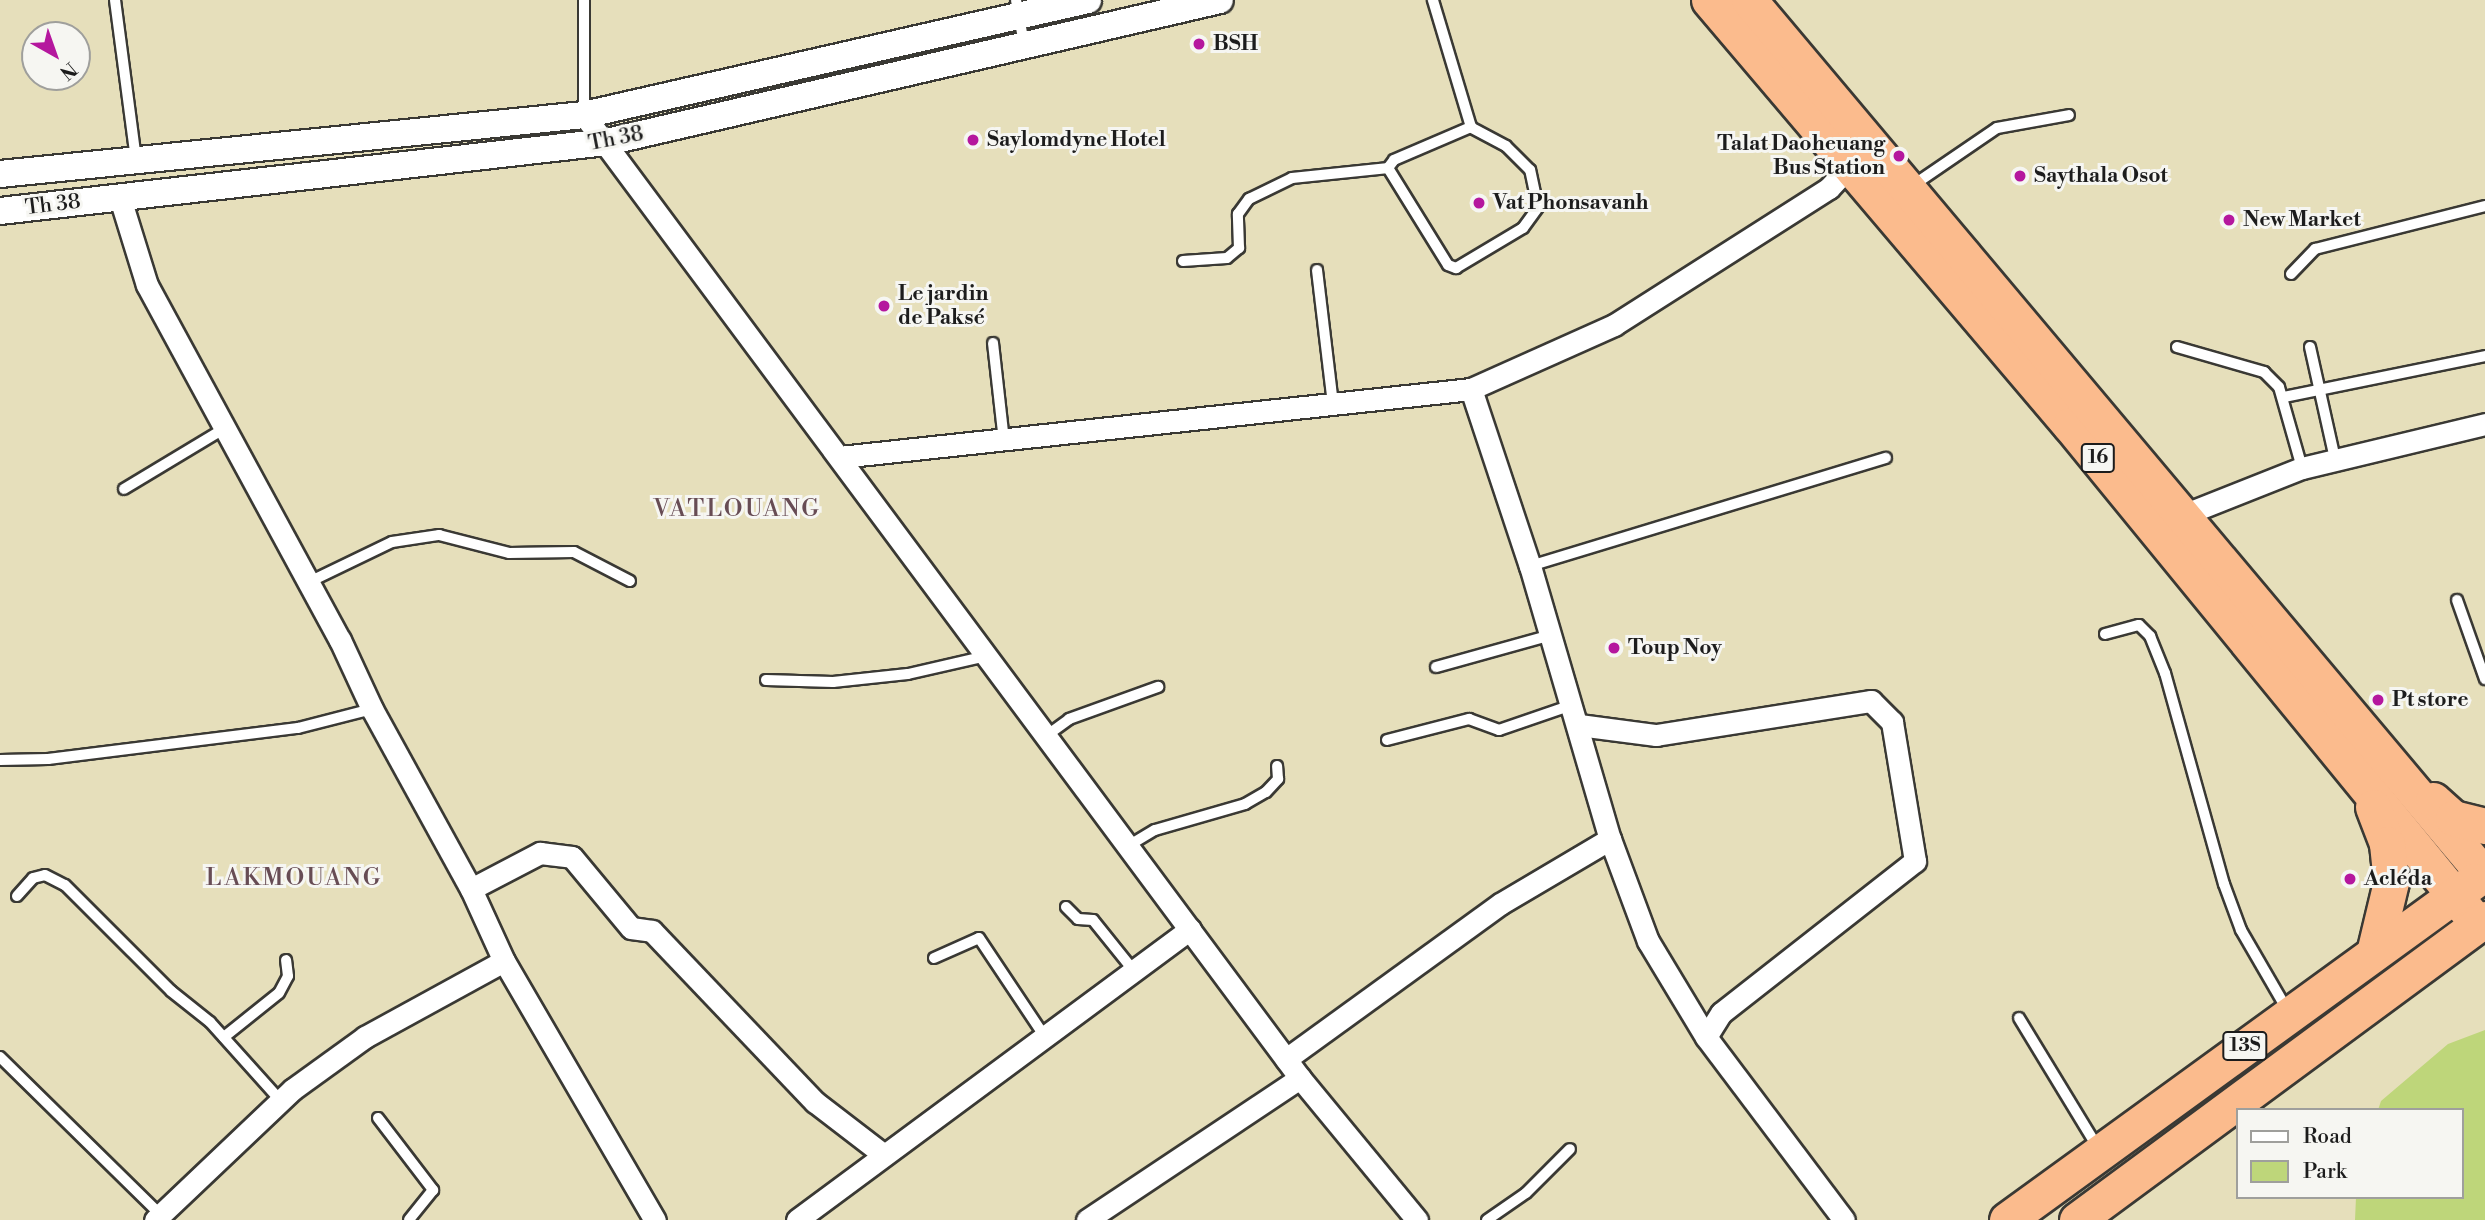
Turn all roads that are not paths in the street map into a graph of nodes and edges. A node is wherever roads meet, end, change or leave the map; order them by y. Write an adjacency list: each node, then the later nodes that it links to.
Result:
1 (115, 0): 15 (lane)
2 (584, 0): 10 (lane)
3 (1088, 0): 8 (street, Th 38)
4 (1220, 0): 9 (street, Th 38)
5 (1433, 0): 12 (lane)
6 (1709, 0): 14 (highway, 16)
7 (1749, 0): 14 (highway, 16)
8 (1017, 8): 9 (lane); 10 (street, Th 38)
9 (1024, 44): 13 (street, Th 38)
10 (584, 115): 13 (street); 15 (street, Th 38)
11 (2068, 115): 19 (lane)
12 (1471, 127): 17 (lane); 17 (lane)
13 (607, 142): 20 (street, Th 38); 38 (street)
14 (1859, 157): 19 (highway, 16); 31 (street); 43 (highway, 16)
15 (136, 162): 16 (street, Th 38)
16 (86, 164): 18 (street, Th 38); 21 (street)
17 (1388, 169): 24 (lane)
18 (0, 174)
19 (1909, 188): 43 (highway, 16)
20 (120, 198): 21 (street, Th 38); 36 (street)
21 (91, 200): 23 (street, Th 38)
22 (2485, 206): 26 (lane)
23 (0, 211)
24 (1183, 261)
25 (1317, 270): 34 (lane)
26 (2291, 274)
27 (993, 343): 37 (lane)
28 (2177, 347): 33 (lane)
29 (2310, 347): 32 (lane)
30 (2485, 356): 32 (lane)
31 (1471, 390): 34 (street); 44 (street)
32 (2322, 392): 33 (lane); 40 (lane)
33 (2284, 397): 41 (lane)
34 (1334, 407): 37 (street)
35 (2485, 424): 40 (street)
36 (225, 428): 42 (lane); 45 (street)
37 (1004, 442): 38 (street)
38 (840, 457): 50 (street)
39 (1886, 458): 44 (lane)
40 (2335, 459): 41 (street)
41 (2302, 468): 43 (street)
42 (124, 489)
43 (2169, 522): 61 (highway, 16); 63 (highway, 16)
44 (1530, 566): 49 (street)
45 (309, 582): 46 (lane); 56 (street)
46 (630, 582)
47 (2457, 600): 52 (lane)
48 (2105, 634): 79 (lane)
49 (1548, 636): 51 (lane); 55 (street)
50 (986, 656): 53 (lane); 58 (street)
51 (1436, 667)
52 (2485, 679)
53 (766, 680)
54 (1158, 687): 58 (lane)
55 (1572, 705): 57 (street); 59 (lane)
56 (372, 709): 60 (lane); 68 (street)
57 (1579, 725): 65 (street); 83 (street)
58 (1046, 736): 66 (street)
59 (1387, 740)
60 (0, 760)
61 (2391, 763): 64 (highway); 67 (highway, 16)
62 (1277, 766): 66 (lane)
63 (2362, 782): 69 (highway, 16); 74 (highway)
64 (2485, 826)
65 (1610, 839): 83 (street); 85 (street)
66 (1128, 846): 73 (street)
67 (2485, 874): 69 (highway, 13S)
68 (471, 888): 77 (street); 91 (street)
69 (2454, 895): 72 (highway, 16); 74 (highway, 13S)
70 (17, 896): 81 (lane)
71 (1066, 907): 78 (lane)
72 (2483, 925): 101 (highway, 13S)
73 (1190, 929): 78 (street); 85 (street)
74 (2374, 953): 79 (highway, 13S)
75 (934, 958): 82 (lane)
76 (286, 960): 81 (lane)
77 (504, 961): 87 (street); 94 (street)
78 (1133, 971): 82 (street)
79 (2290, 1014): 90 (highway, 13S)
80 (2019, 1018): 90 (lane)
81 (224, 1037): 87 (lane)
82 (1045, 1037): 91 (street)
83 (1706, 1037): 99 (street)
84 (0, 1057): 92 (lane)
85 (1286, 1059): 86 (street)
86 (1300, 1078): 96 (street); 97 (street)
87 (280, 1100): 92 (street)
88 (378, 1118): 93 (lane)
89 (1570, 1149): 98 (lane)
90 (2100, 1151): 100 (highway, 13S)
91 (884, 1155): 95 (street)
92 (158, 1217)
93 (409, 1220)
94 (655, 1220)
95 (797, 1220)
96 (1087, 1220)
97 (1418, 1220)
98 (1487, 1220)
99 (1844, 1220)
100 (2007, 1220)
101 (2077, 1220)

